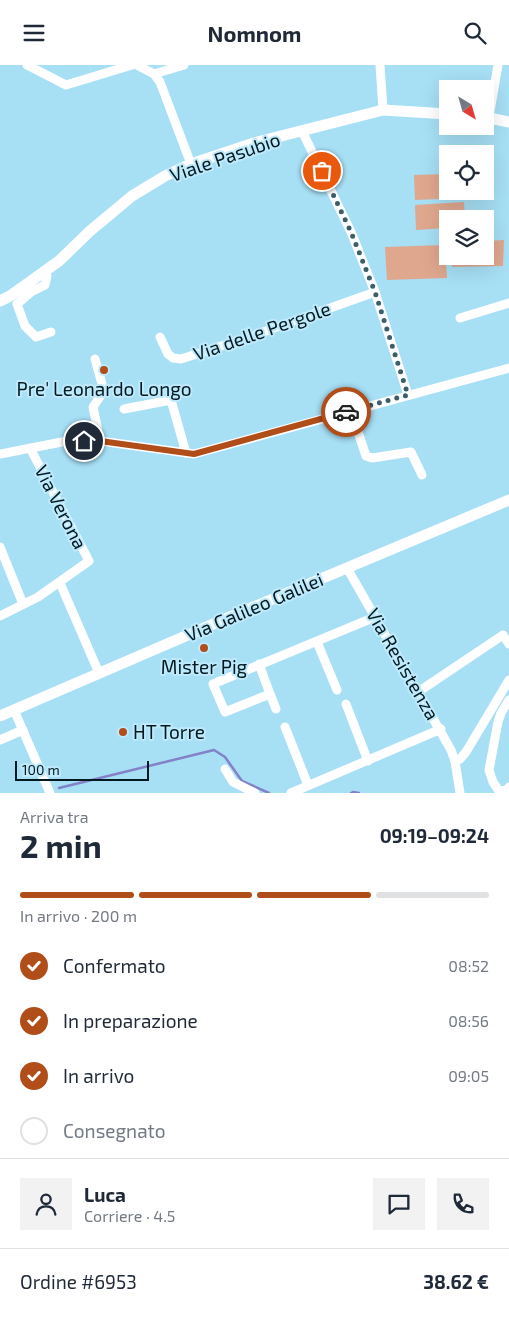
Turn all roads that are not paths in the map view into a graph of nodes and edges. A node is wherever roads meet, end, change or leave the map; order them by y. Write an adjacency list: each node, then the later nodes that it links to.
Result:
1 (27, 65): 2 (street)
2 (132, 65)
3 (137, 65): 7 (street)
4 (184, 65): 7 (street)
5 (380, 65): 9 (street)
6 (498, 65): 8 (street)
7 (154, 74): 14 (street)
8 (494, 84)
9 (383, 110): 10 (main road, Viale Pasubio); 13 (main road, Viale Pasubio)
10 (439, 113)
11 (494, 119): 12 (main road)
12 (509, 122)
13 (302, 131): 14 (main road, Viale Pasubio); 16 (street)
14 (191, 164): 15 (main road, Viale Pasubio)
15 (45, 271): 17 (main road, Viale Pasubio); 20 (street)
16 (375, 292): 21 (street, Via delle Pergole); 24 (street)
17 (5, 299)
18 (509, 303): 19 (street)
19 (460, 318)
20 (51, 332)
21 (160, 337)
22 (95, 359): 27 (street)
23 (509, 369): 24 (street)
24 (408, 395): 26 (street)
25 (124, 409): 29 (street)
26 (350, 411): 29 (street); 31 (street)
27 (100, 441): 28 (street); 29 (street)
28 (30, 448): 30 (street); 35 (street, Via Verona)
29 (186, 453)
30 (0, 454)
31 (422, 475)
32 (509, 500): 34 (main road, Via Galileo Galilei)
33 (0, 547): 36 (street)
34 (347, 568): 38 (street, Via Resistenza); 42 (main road, Via Galileo Galilei)
35 (60, 583): 36 (street); 42 (street)
36 (23, 604): 37 (street)
37 (0, 616)
38 (375, 617): 39 (street); 45 (street, Via Resistenza)
39 (317, 642): 41 (street); 44 (street)
40 (509, 644): 45 (street)
41 (259, 664): 46 (street); 46 (street)
42 (99, 673): 50 (main road, Via Galileo Galilei)
43 (509, 680): 57 (street)
44 (337, 690)
45 (418, 692): 53 (street, Via Resistenza)
46 (270, 694): 49 (street)
47 (509, 700): 60 (street)
48 (346, 704): 56 (street)
49 (276, 709)
50 (14, 710): 51 (main road, Via Galileo Galilei); 54 (street)
51 (0, 716)
52 (286, 727): 59 (street)
53 (440, 729): 56 (street); 57 (street, Via Resistenza)
54 (23, 730): 55 (street); 61 (street)
55 (0, 740)
56 (368, 761): 59 (street)
57 (455, 761): 64 (street, Via Resistenza)
58 (225, 769): 62 (street)
59 (308, 785): 63 (street)
60 (509, 787)
61 (50, 793)
62 (255, 793)
63 (291, 793)
64 (460, 793)

